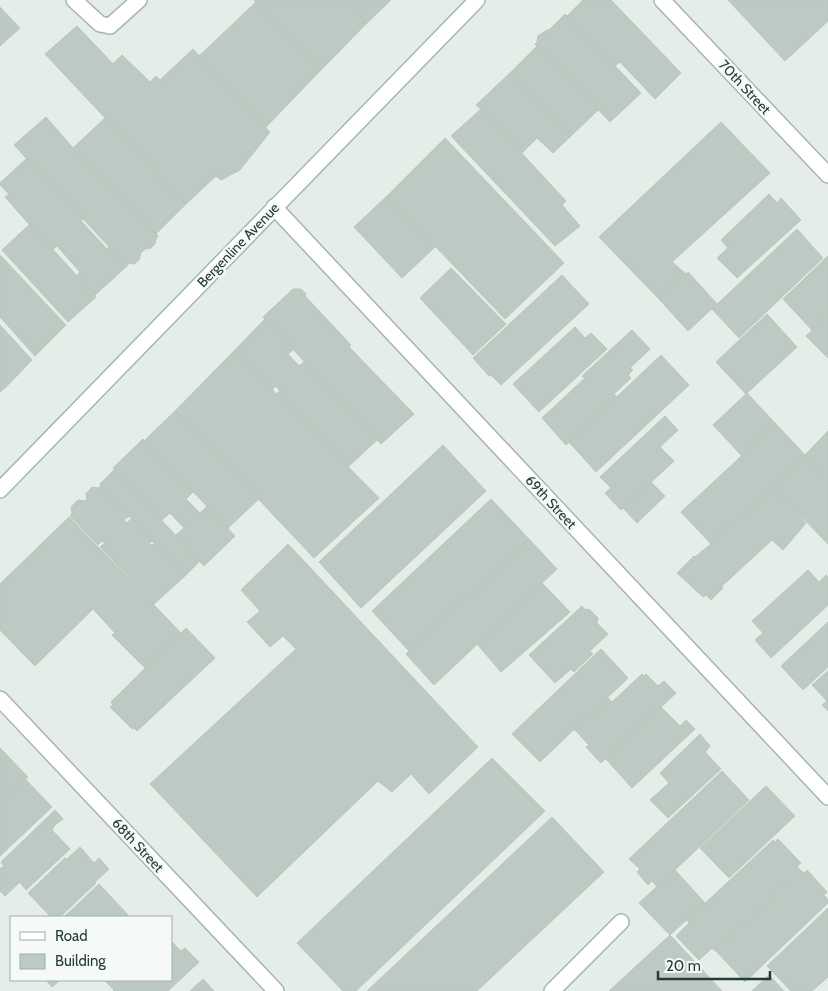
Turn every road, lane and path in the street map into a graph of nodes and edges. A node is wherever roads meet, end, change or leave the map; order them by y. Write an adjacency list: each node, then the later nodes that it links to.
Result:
1 (74, 0): 2 (street)
2 (139, 0)
3 (477, 0): 6 (street, Bergenline Avenue)
4 (662, 0): 5 (street, 70th Street)
5 (828, 175)
6 (274, 207): 7 (street, Bergenline Avenue); 9 (street, 69th Street)
7 (0, 490)
8 (0, 699): 11 (street, 68th Street)
9 (828, 797)
10 (621, 922): 12 (street)
11 (276, 991)
12 (552, 991)

